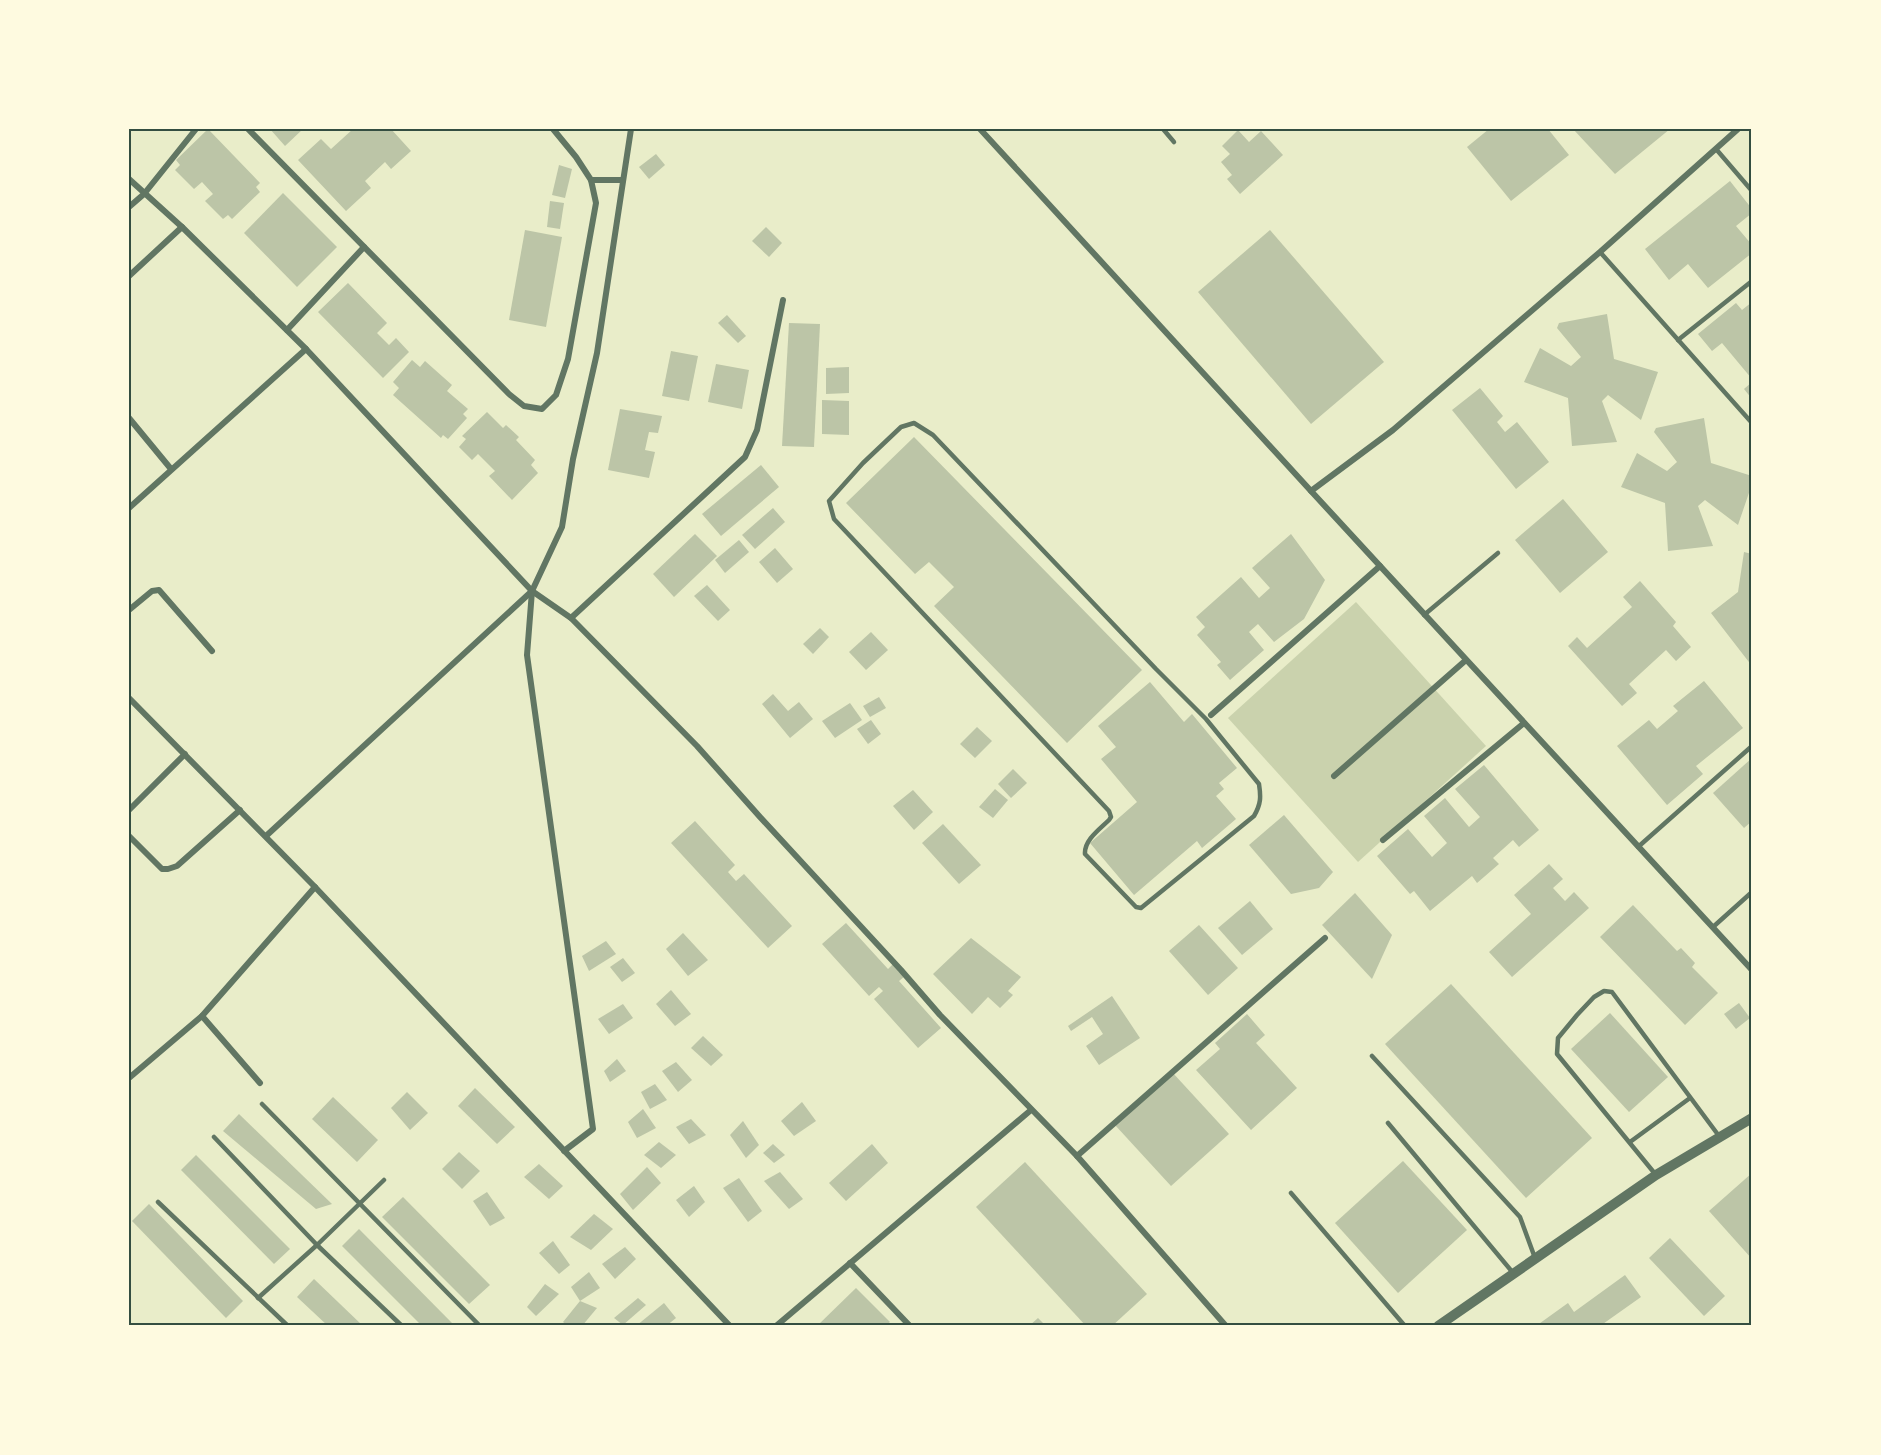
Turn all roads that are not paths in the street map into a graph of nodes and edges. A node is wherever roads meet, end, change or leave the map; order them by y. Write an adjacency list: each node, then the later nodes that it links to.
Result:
1 (196, 129): 14 (street)
2 (248, 129): 17 (street)
3 (553, 129): 11 (street)
4 (631, 129): 12 (street)
5 (1163, 129): 8 (lane)
6 (1738, 129): 9 (street)
7 (983, 130): 28 (street)
8 (1174, 142)
9 (1716, 149): 13 (lane); 18 (street)
10 (129, 179): 14 (street)
11 (591, 180): 12 (street); 17 (street)
12 (622, 180): 32 (street)
13 (1752, 191)
14 (144, 194): 15 (street); 16 (street)
15 (129, 207)
16 (182, 227): 19 (street); 22 (street)
17 (364, 247): 22 (street)
18 (1600, 252): 23 (lane); 28 (street)
19 (129, 276)
20 (1752, 281): 23 (lane)
21 (783, 300): 35 (street)
22 (287, 330): 24 (street)
23 (1678, 340): 26 (lane)
24 (306, 349): 27 (street); 32 (street)
25 (129, 418): 27 (street)
26 (1752, 423)
27 (171, 470): 29 (street)
28 (1311, 491): 31 (street)
29 (129, 508)
30 (1497, 553): 34 (lane)
31 (1380, 566): 34 (street); 39 (street)
32 (532, 591): 35 (street); 47 (street); 67 (street)
33 (129, 610): 36 (street)
34 (1425, 615): 37 (street)
35 (571, 618): 61 (street)
36 (212, 651)
37 (1466, 660): 40 (street); 43 (street)
38 (129, 698): 42 (street)
39 (1208, 717): 39 (lane)
40 (1524, 723): 48 (street); 49 (street)
41 (1752, 746): 49 (lane)
42 (185, 754): 44 (street); 45 (street)
43 (1335, 776)
44 (129, 810)
45 (240, 810): 46 (street); 47 (street)
46 (129, 836)
47 (266, 836): 50 (street)
48 (1383, 840)
49 (1638, 847): 52 (street)
50 (315, 887): 55 (street); 67 (street)
51 (1752, 892): 52 (lane)
52 (1713, 927): 54 (street)
53 (1325, 938): 68 (street)
54 (1752, 970)
55 (202, 1016): 57 (street); 58 (street)
56 (1372, 1056): 75 (lane)
57 (129, 1078)
58 (260, 1083)
59 (1690, 1098): 65 (lane); 66 (lane); 66 (lane)
60 (262, 1104): 73 (lane)
61 (1031, 1110): 68 (street); 76 (street)
62 (1752, 1118): 65 (street)
63 (1388, 1123): 77 (lane)
64 (214, 1137): 74 (lane)
65 (1720, 1137): 69 (street)
66 (1630, 1142): 69 (lane)
67 (564, 1151): 82 (street)
68 (1077, 1156): 85 (street)
69 (1656, 1174): 75 (street)
70 (384, 1180): 73 (lane)
71 (1291, 1193): 86 (lane)
72 (158, 1202): 78 (lane)
73 (359, 1204): 74 (lane); 81 (lane)
74 (317, 1245): 78 (lane); 80 (lane)
75 (1535, 1258): 77 (street)
76 (850, 1263): 83 (street); 84 (street)
77 (1514, 1274): 87 (street)
78 (258, 1298): 79 (lane)
79 (288, 1326)
80 (402, 1326)
81 (480, 1326)
82 (730, 1326)
83 (776, 1326)
84 (910, 1326)
85 (1226, 1326)
86 (1405, 1326)
87 (1438, 1326)

